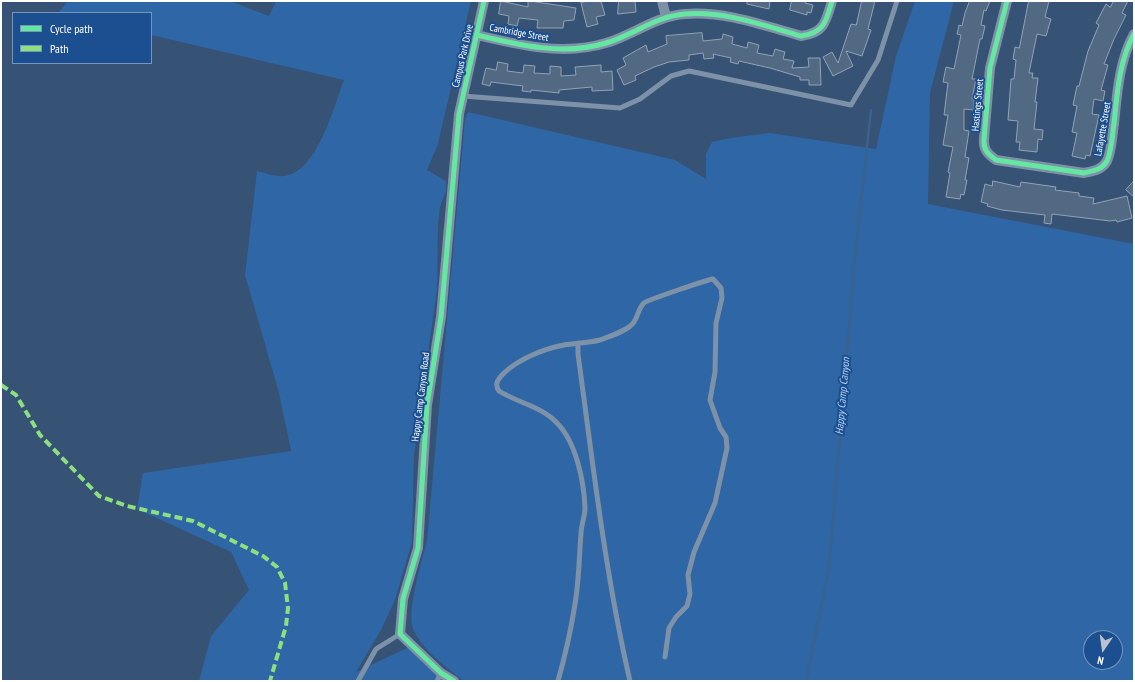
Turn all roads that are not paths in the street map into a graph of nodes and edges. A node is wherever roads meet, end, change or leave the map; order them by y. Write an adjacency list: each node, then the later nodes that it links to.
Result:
1 (484, 1): 8 (street, Campus Park Drive)
2 (662, 1): 6 (street)
3 (832, 1): 6 (street, Cambridge Street)
4 (897, 1): 9 (lane)
5 (1007, 1): 11 (street, Hastings Street)
6 (666, 16): 8 (street, Cambridge Street)
7 (1134, 34): 11 (street, Lafayette Street)
8 (477, 35): 9 (street, Campus Park Drive)
9 (463, 96): 10 (street, Campus Park Drive)
10 (459, 114): 13 (street, Happy Camp Canyon Road)
11 (1043, 166)
12 (578, 343): 14 (lane); 18 (lane); 19 (lane)
13 (400, 634): 15 (street); 16 (lane)
14 (665, 657)
15 (439, 677): 17 (street)
16 (358, 681)
17 (454, 681)
18 (558, 681)
19 (630, 681)

